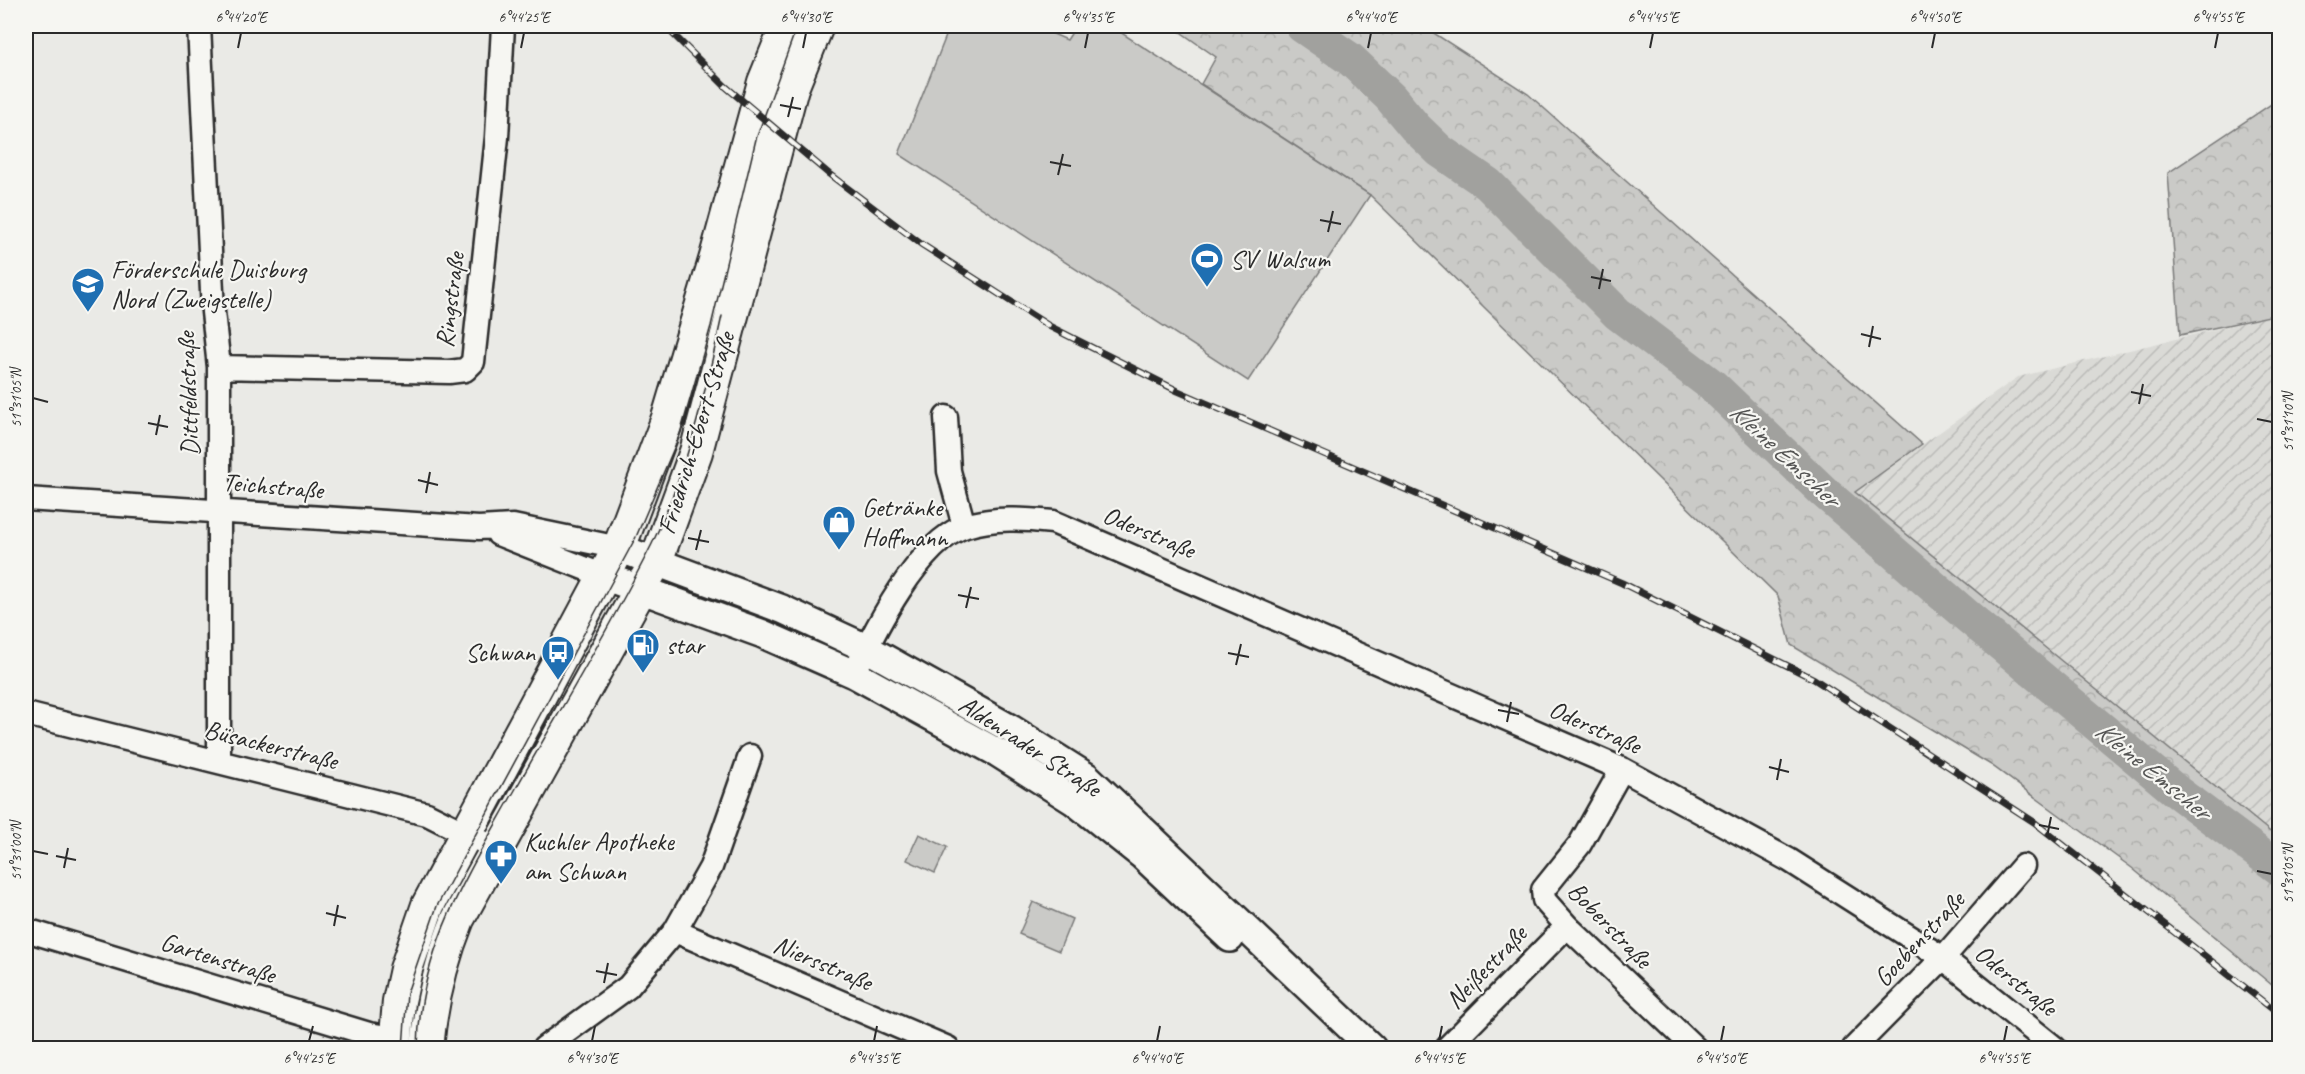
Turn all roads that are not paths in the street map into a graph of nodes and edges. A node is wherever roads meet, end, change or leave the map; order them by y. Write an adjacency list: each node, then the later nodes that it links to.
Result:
1 (199, 26): 5 (street, Dittfeldstraße)
2 (503, 26): 5 (street, Ringstraße)
3 (787, 26): 11 (main road, Friedrich-Ebert-Straße)
4 (817, 26): 12 (main road, Friedrich-Ebert-Straße)
5 (219, 367): 8 (street, Dittfeldstraße)
6 (946, 417): 9 (street)
7 (26, 499): 8 (street, Teichstraße)
8 (219, 510): 10 (street, Teichstraße); 19 (street, Dittfeldstraße)
9 (964, 526): 15 (street, Oderstraße); 20 (street, Oderstraße)
10 (479, 528): 11 (street, Teichstraße); 13 (street, Teichstraße)
11 (619, 548): 12 (street, Aldenrader Straße); 13 (main road, Friedrich-Ebert-Straße)
12 (656, 561): 14 (main road, Friedrich-Ebert-Straße); 15 (street, Aldenrader Straße)
13 (604, 576): 14 (street, Aldenrader Straße); 21 (main road, Friedrich-Ebert-Straße)
14 (640, 591): 16 (street, Aldenrader Straße); 22 (main road, Friedrich-Ebert-Straße)
15 (866, 648): 16 (street, Oderstraße); 33 (street, Aldenrader Straße)
16 (854, 674): 32 (street, Aldenrader Straße)
17 (26, 714): 19 (street, Büsackerstraße)
18 (750, 756): 26 (street)
19 (219, 761): 21 (street, Büsackerstraße)
20 (1622, 769): 24 (street, Boberstraße); 27 (street, Oderstraße)
21 (466, 832): 22 (street, Büsackerstraße); 28 (main road, Friedrich-Ebert-Straße)
22 (497, 849): 29 (main road, Friedrich-Ebert-Straße)
23 (2022, 866): 27 (street, Goebenstraße)
24 (1567, 926): 34 (street, Neißestraße); 35 (street, Boberstraße)
25 (26, 930): 28 (street, Gartenstraße)
26 (675, 931): 30 (street); 31 (street, Niersstraße)
27 (1943, 958): 36 (street, Goebenstraße); 37 (street, Oderstraße)
28 (394, 1043)
29 (427, 1048)
30 (544, 1048)
31 (948, 1048)
32 (1348, 1048)
33 (1372, 1048)
34 (1447, 1048)
35 (1695, 1048)
36 (1854, 1048)
37 (2055, 1048)

